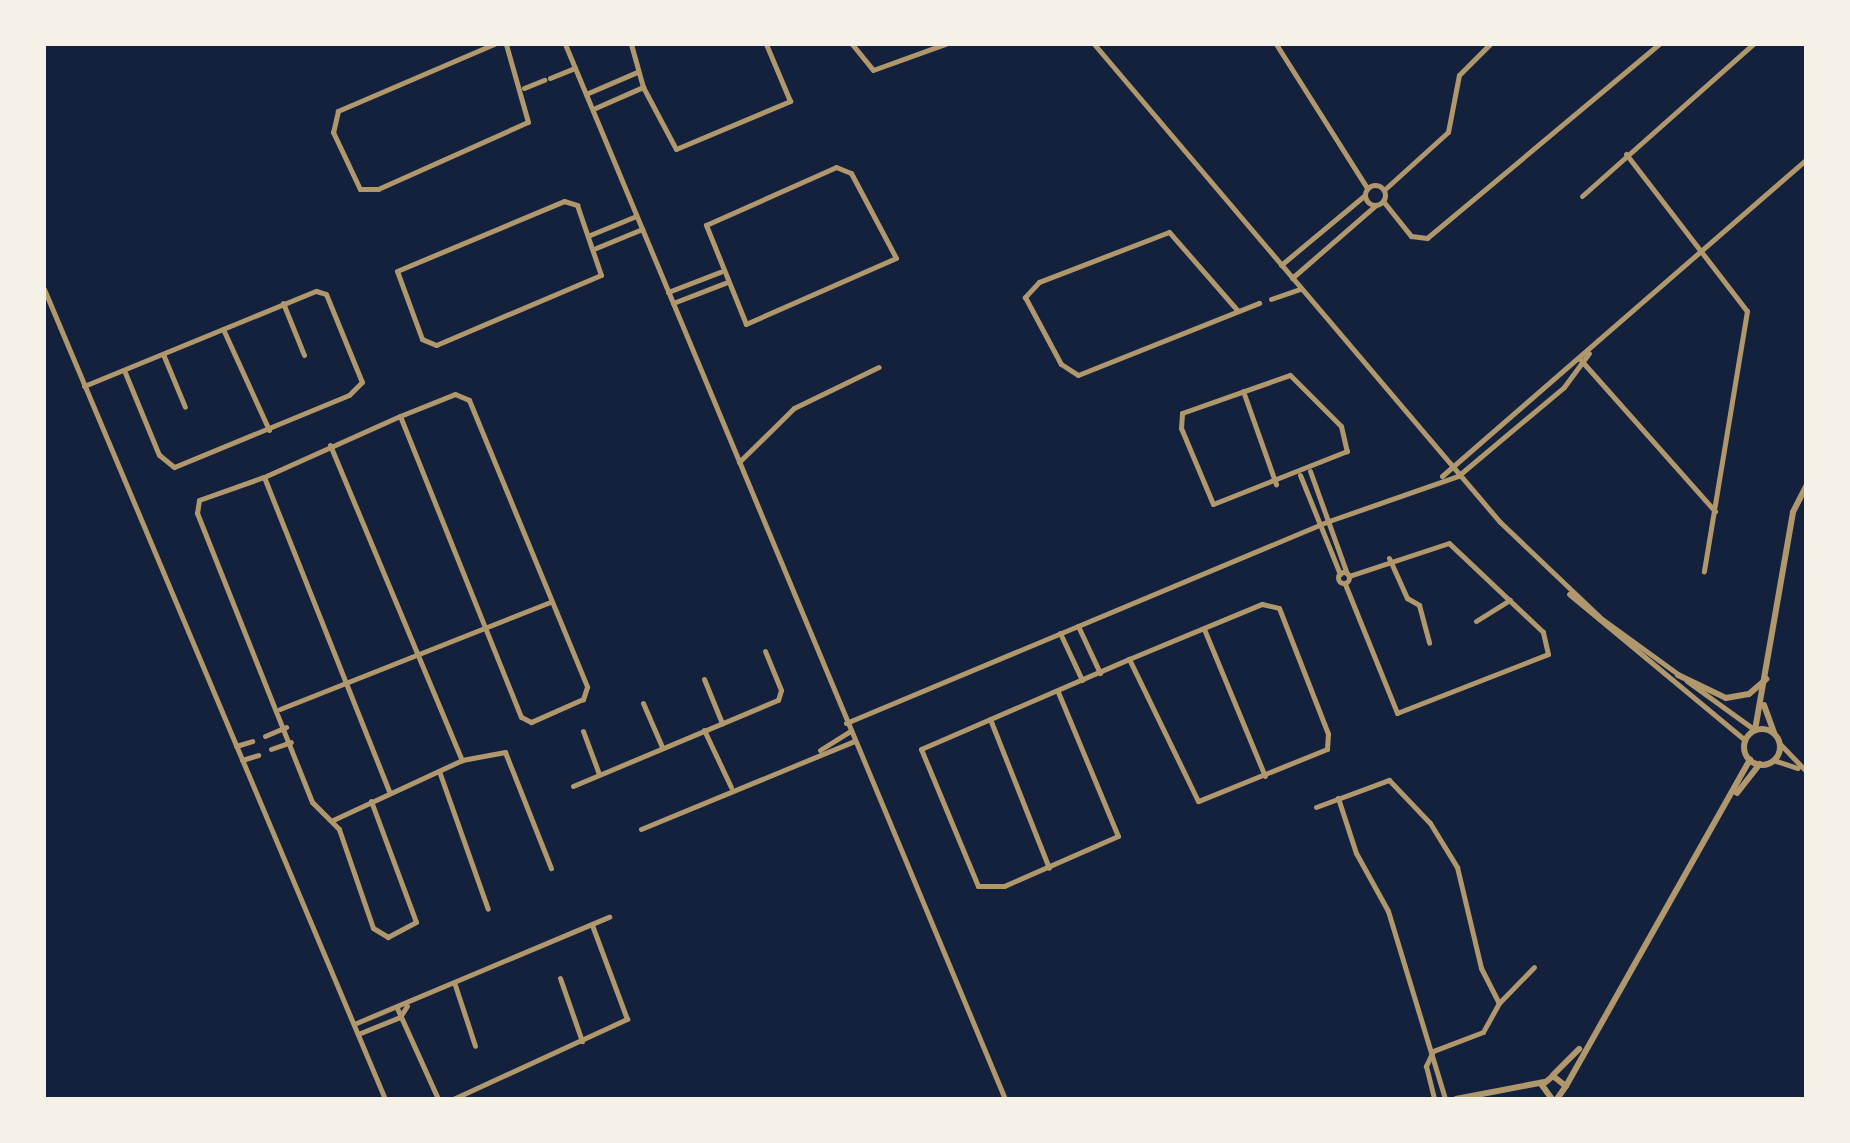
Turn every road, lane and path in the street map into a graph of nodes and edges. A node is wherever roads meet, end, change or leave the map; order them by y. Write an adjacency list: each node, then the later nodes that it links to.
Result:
1 (494, 44): 16 (street)
2 (506, 44): 16 (street)
3 (565, 44): 13 (street)
4 (631, 44): 14 (street)
5 (766, 44): 15 (street)
6 (852, 44): 7 (street)
7 (945, 44)
8 (1276, 44): 21 (street)
9 (1490, 44): 22 (street)
10 (1659, 44): 25 (street)
11 (1753, 44): 19 (street)
12 (1097, 45): 32 (street)
13 (575, 68): 16 (street); 17 (street)
14 (637, 72): 15 (street); 17 (street)
15 (643, 87): 18 (street)
16 (524, 88)
17 (586, 94): 18 (street)
18 (593, 110): 27 (street)
19 (1626, 154): 24 (street); 30 (street)
20 (1806, 160): 30 (street)
21 (1367, 188): 22 (street); 23 (street)
22 (1384, 190): 25 (street)
23 (1365, 195): 26 (street); 32 (street)
24 (1582, 196)
25 (1383, 201): 26 (street)
26 (1376, 205): 34 (street)
27 (636, 216): 28 (street); 29 (street)
28 (642, 229): 31 (street); 38 (street)
29 (590, 235): 31 (street); 31 (street)
30 (1705, 247): 45 (street); 67 (street)
31 (596, 248)
32 (1281, 265): 34 (street)
33 (720, 272): 35 (street); 35 (street); 38 (street)
34 (1292, 278): 36 (street)
35 (725, 283): 41 (street)
36 (1300, 288): 39 (street); 59 (street)
37 (44, 289): 52 (street)
38 (668, 292): 41 (street)
39 (1271, 299)
40 (283, 303): 44 (street); 47 (street); 56 (street)
41 (673, 303): 58 (street)
42 (1259, 303): 43 (street)
43 (1238, 311): 43 (street)
44 (223, 329): 46 (street); 56 (street)
45 (1589, 353): 48 (street); 49 (street)
46 (163, 354): 51 (street); 54 (street)
47 (304, 355)
48 (1579, 358): 49 (street); 59 (street)
49 (1586, 366): 62 (street); 67 (street)
50 (879, 367): 58 (street)
51 (124, 370): 52 (street); 56 (street)
52 (84, 386): 111 (street)
53 (1243, 391): 60 (street); 65 (street); 65 (street)
54 (185, 407)
55 (400, 416): 57 (street); 76 (street); 79 (street)
56 (269, 430)
57 (330, 445): 63 (street); 84 (street)
58 (739, 462): 98 (street)
59 (1450, 468): 62 (street); 64 (street)
60 (1310, 471): 61 (street); 68 (street)
61 (1300, 475): 65 (street); 69 (street)
62 (1458, 476): 64 (street); 73 (street)
63 (264, 477): 91 (street); 95 (street)
64 (1441, 477): 68 (street)
65 (1276, 484)
66 (1806, 486): 88 (street)
67 (1716, 512): 71 (street)
68 (1329, 521): 69 (street); 72 (street)
69 (1321, 525): 72 (street); 78 (street)
70 (1389, 558): 72 (street); 75 (street); 82 (street)
71 (1704, 571)
72 (1345, 574): 74 (street); 74 (street)
73 (1559, 580): 87 (street); 106 (street)
74 (1345, 584): 75 (street)
75 (1510, 600): 77 (street)
76 (550, 602): 79 (street); 79 (street)
77 (1476, 621)
78 (1078, 626): 81 (street); 86 (street)
79 (487, 627): 84 (street)
80 (1204, 629): 85 (street); 124 (street); 124 (street)
81 (1060, 633): 90 (street); 98 (street)
82 (1429, 643)
83 (765, 651): 97 (street)
84 (417, 654): 91 (street); 118 (street)
85 (1129, 659): 86 (street); 124 (street)
86 (1100, 673): 90 (street)
87 (1678, 675): 88 (street); 101 (street)
88 (1768, 677): 94 (street)
89 (704, 679): 97 (street)
90 (1082, 680): 92 (street)
91 (347, 683): 95 (street); 127 (street)
92 (1058, 692): 96 (street); 135 (street)
93 (643, 703): 112 (street)
94 (1764, 705): 101 (street); 104 (street)
95 (280, 709): 99 (street)
96 (990, 719): 135 (street); 135 (street)
97 (722, 723): 100 (street)
98 (846, 723): 103 (street)
99 (286, 727): 105 (street); 109 (street)
100 (704, 730): 112 (street); 126 (street)
101 (1755, 730): 104 (street); 106 (street)
102 (583, 731): 123 (street)
103 (850, 731): 108 (street); 114 (street)
104 (1775, 734): 110 (street)
105 (265, 736)
106 (1745, 740): 116 (street)
107 (252, 741): 111 (street)
108 (854, 741): 114 (street); 159 (street)
109 (291, 742): 113 (street); 132 (street)
110 (1780, 744): 119 (street); 121 (street)
111 (236, 746): 117 (street)
112 (662, 747): 123 (street)
113 (271, 749)
114 (820, 750): 126 (street)
115 (258, 755): 117 (street)
116 (1750, 759): 120 (street); 129 (street)
117 (242, 760): 146 (street)
118 (462, 760): 122 (street); 134 (street)
119 (1773, 760): 120 (street); 121 (street)
120 (1760, 764): 129 (street)
121 (1804, 770)
122 (439, 771): 127 (street); 136 (street)
123 (599, 774): 125 (street)
124 (1265, 776)
125 (573, 786)
126 (731, 787): 133 (street)
127 (389, 791): 130 (street)
128 (1338, 798): 131 (street); 142 (street); 151 (street)
129 (1732, 799): 149 (street)
130 (371, 801): 132 (street); 132 (street)
131 (1316, 807)
132 (333, 820)
133 (641, 829)
134 (551, 868)
135 (1049, 868)
136 (488, 909)
137 (609, 917): 138 (street)
138 (592, 925): 141 (street); 148 (street)
139 (1534, 967): 142 (street)
140 (560, 978): 148 (street)
141 (455, 985): 143 (street); 150 (street)
142 (1499, 1003): 151 (street)
143 (407, 1005): 144 (street); 145 (street)
144 (397, 1008): 145 (street); 146 (street)
145 (400, 1017): 147 (street); 157 (street)
146 (354, 1024): 147 (street)
147 (358, 1034): 156 (street)
148 (582, 1041): 158 (street)
149 (1584, 1044): 152 (street); 154 (street)
150 (475, 1046)
151 (1433, 1051): 160 (street); 161 (street)
152 (1553, 1076): 153 (street); 154 (street)
153 (1544, 1082): 155 (street); 162 (street)
154 (1566, 1086): 155 (street)
155 (1552, 1098)
156 (385, 1099)
157 (438, 1099)
158 (453, 1099)
159 (1005, 1099)
160 (1434, 1099)
161 (1445, 1099)
162 (1456, 1099)

